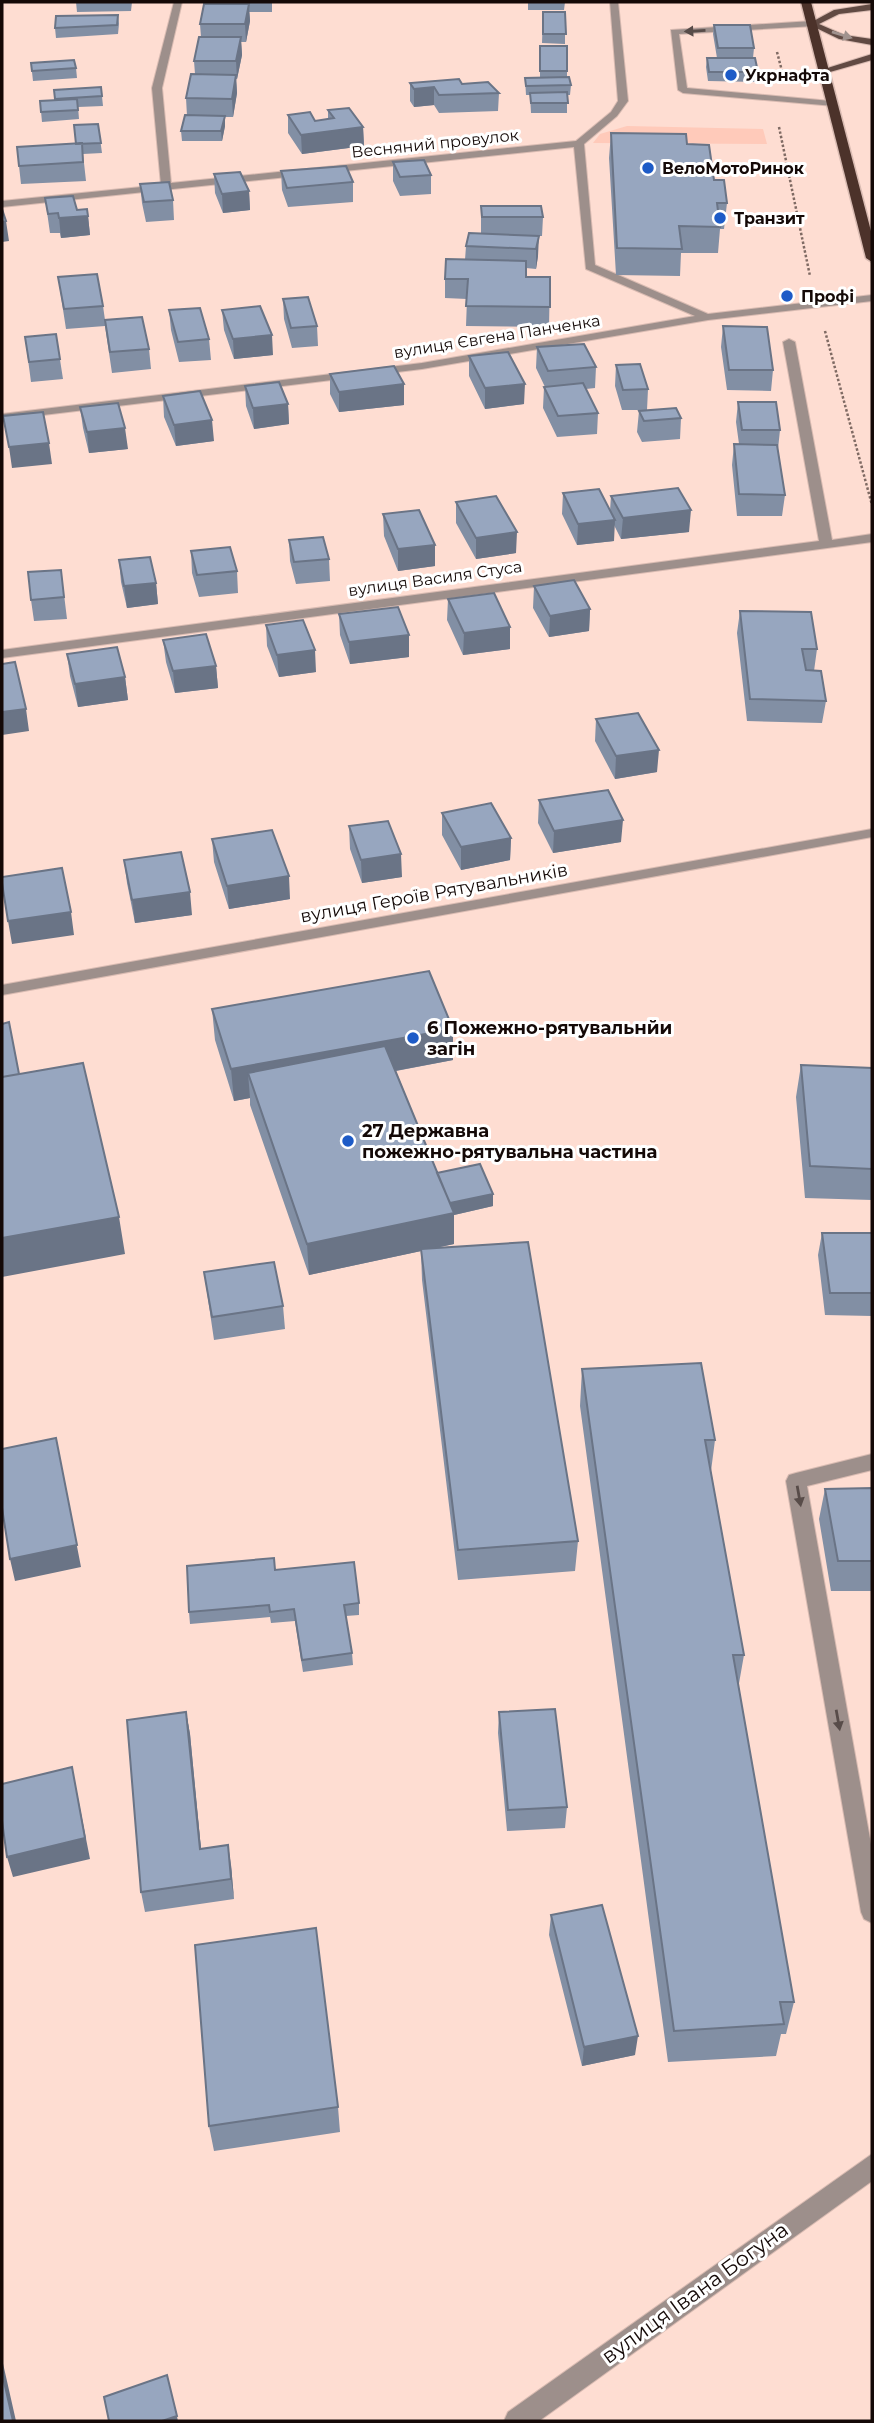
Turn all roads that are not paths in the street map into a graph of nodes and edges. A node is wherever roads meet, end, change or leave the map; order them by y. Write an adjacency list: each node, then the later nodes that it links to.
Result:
1 (178, 2): 11 (street)
2 (614, 2): 10 (street)
3 (806, 2): 5 (highway)
4 (872, 7): 5 (main road)
5 (812, 24): 6 (main road, one-way to 6); 8 (highway); 9 (street, one-way to 9)
6 (872, 42)
7 (872, 57): 8 (main road)
8 (823, 71): 9 (highway)
9 (831, 104): 13 (highway)
10 (579, 144): 11 (street, Весняний провулок); 15 (street)
11 (166, 187): 12 (street, Весняний провулок)
12 (2, 204)
13 (872, 258)
14 (872, 298): 15 (street, вулиця Євгена Панченка)
15 (708, 317): 17 (street, вулиця Євгена Панченка)
16 (789, 342): 19 (street)
17 (2, 417)
18 (872, 538): 19 (street, вулиця Василя Стуса)
19 (826, 544): 20 (street, вулиця Василя Стуса)
20 (2, 654)
21 (872, 833): 22 (street, вулиця Героїв Рятувальників)
22 (2, 990)
23 (872, 1462): 24 (street, one-way to 24)
24 (872, 1912)
25 (872, 2166): 26 (street, вулиця Івана Богуна)
26 (517, 2421)

